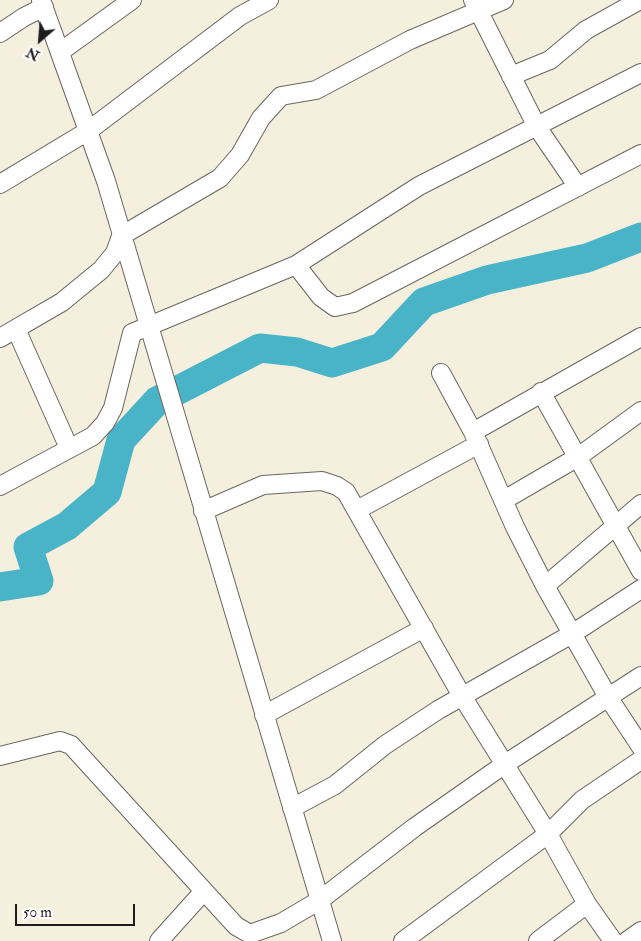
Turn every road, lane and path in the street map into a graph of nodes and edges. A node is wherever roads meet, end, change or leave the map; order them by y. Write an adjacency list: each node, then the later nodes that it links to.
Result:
1 (132, 0): 8 (street)
2 (269, 0): 12 (street)
3 (504, 0): 6 (street)
4 (640, 0): 10 (street)
5 (43, 4): 7 (street); 8 (street)
6 (476, 6): 10 (street); 16 (street)
7 (0, 34)
8 (60, 52): 12 (street)
9 (641, 73): 11 (street)
10 (511, 76): 11 (street)
11 (537, 127): 15 (street); 17 (street)
12 (88, 131): 14 (street); 16 (street)
13 (641, 154): 15 (street)
14 (0, 184)
15 (578, 187): 17 (street)
16 (121, 236): 18 (street); 19 (street)
17 (296, 265): 19 (street)
18 (16, 328): 21 (street); 26 (street)
19 (149, 328): 26 (street); 32 (street)
20 (641, 337): 23 (street)
21 (0, 338)
22 (441, 373): 25 (street)
23 (541, 392): 25 (street); 27 (street)
24 (641, 411): 27 (street)
25 (476, 438): 29 (street); 31 (street)
26 (69, 448): 28 (street)
27 (578, 458): 29 (street); 33 (street)
28 (0, 486)
29 (504, 500): 35 (street)
30 (641, 504): 33 (street)
31 (357, 510): 32 (street); 37 (street)
32 (203, 511): 42 (street)
33 (615, 525): 34 (street); 35 (street)
34 (641, 571)
35 (545, 586): 38 (street)
36 (641, 589): 38 (street)
37 (424, 628): 40 (street); 42 (street)
38 (572, 634): 40 (street); 41 (street)
39 (641, 676): 41 (street)
40 (462, 696): 46 (street); 47 (street)
41 (608, 697): 43 (street); 46 (street)
42 (264, 715): 47 (street)
43 (641, 746)
44 (0, 756): 49 (street)
45 (641, 760): 48 (street)
46 (505, 764): 48 (street); 50 (street)
47 (292, 808): 50 (street)
48 (548, 834): 51 (street); 55 (street)
49 (204, 892): 50 (street); 53 (street)
50 (320, 900): 54 (street)
51 (587, 904): 56 (street); 57 (street)
52 (641, 931): 58 (street)
53 (159, 941)
54 (332, 941)
55 (403, 941)
56 (538, 941)
57 (613, 941)
58 (627, 941)

